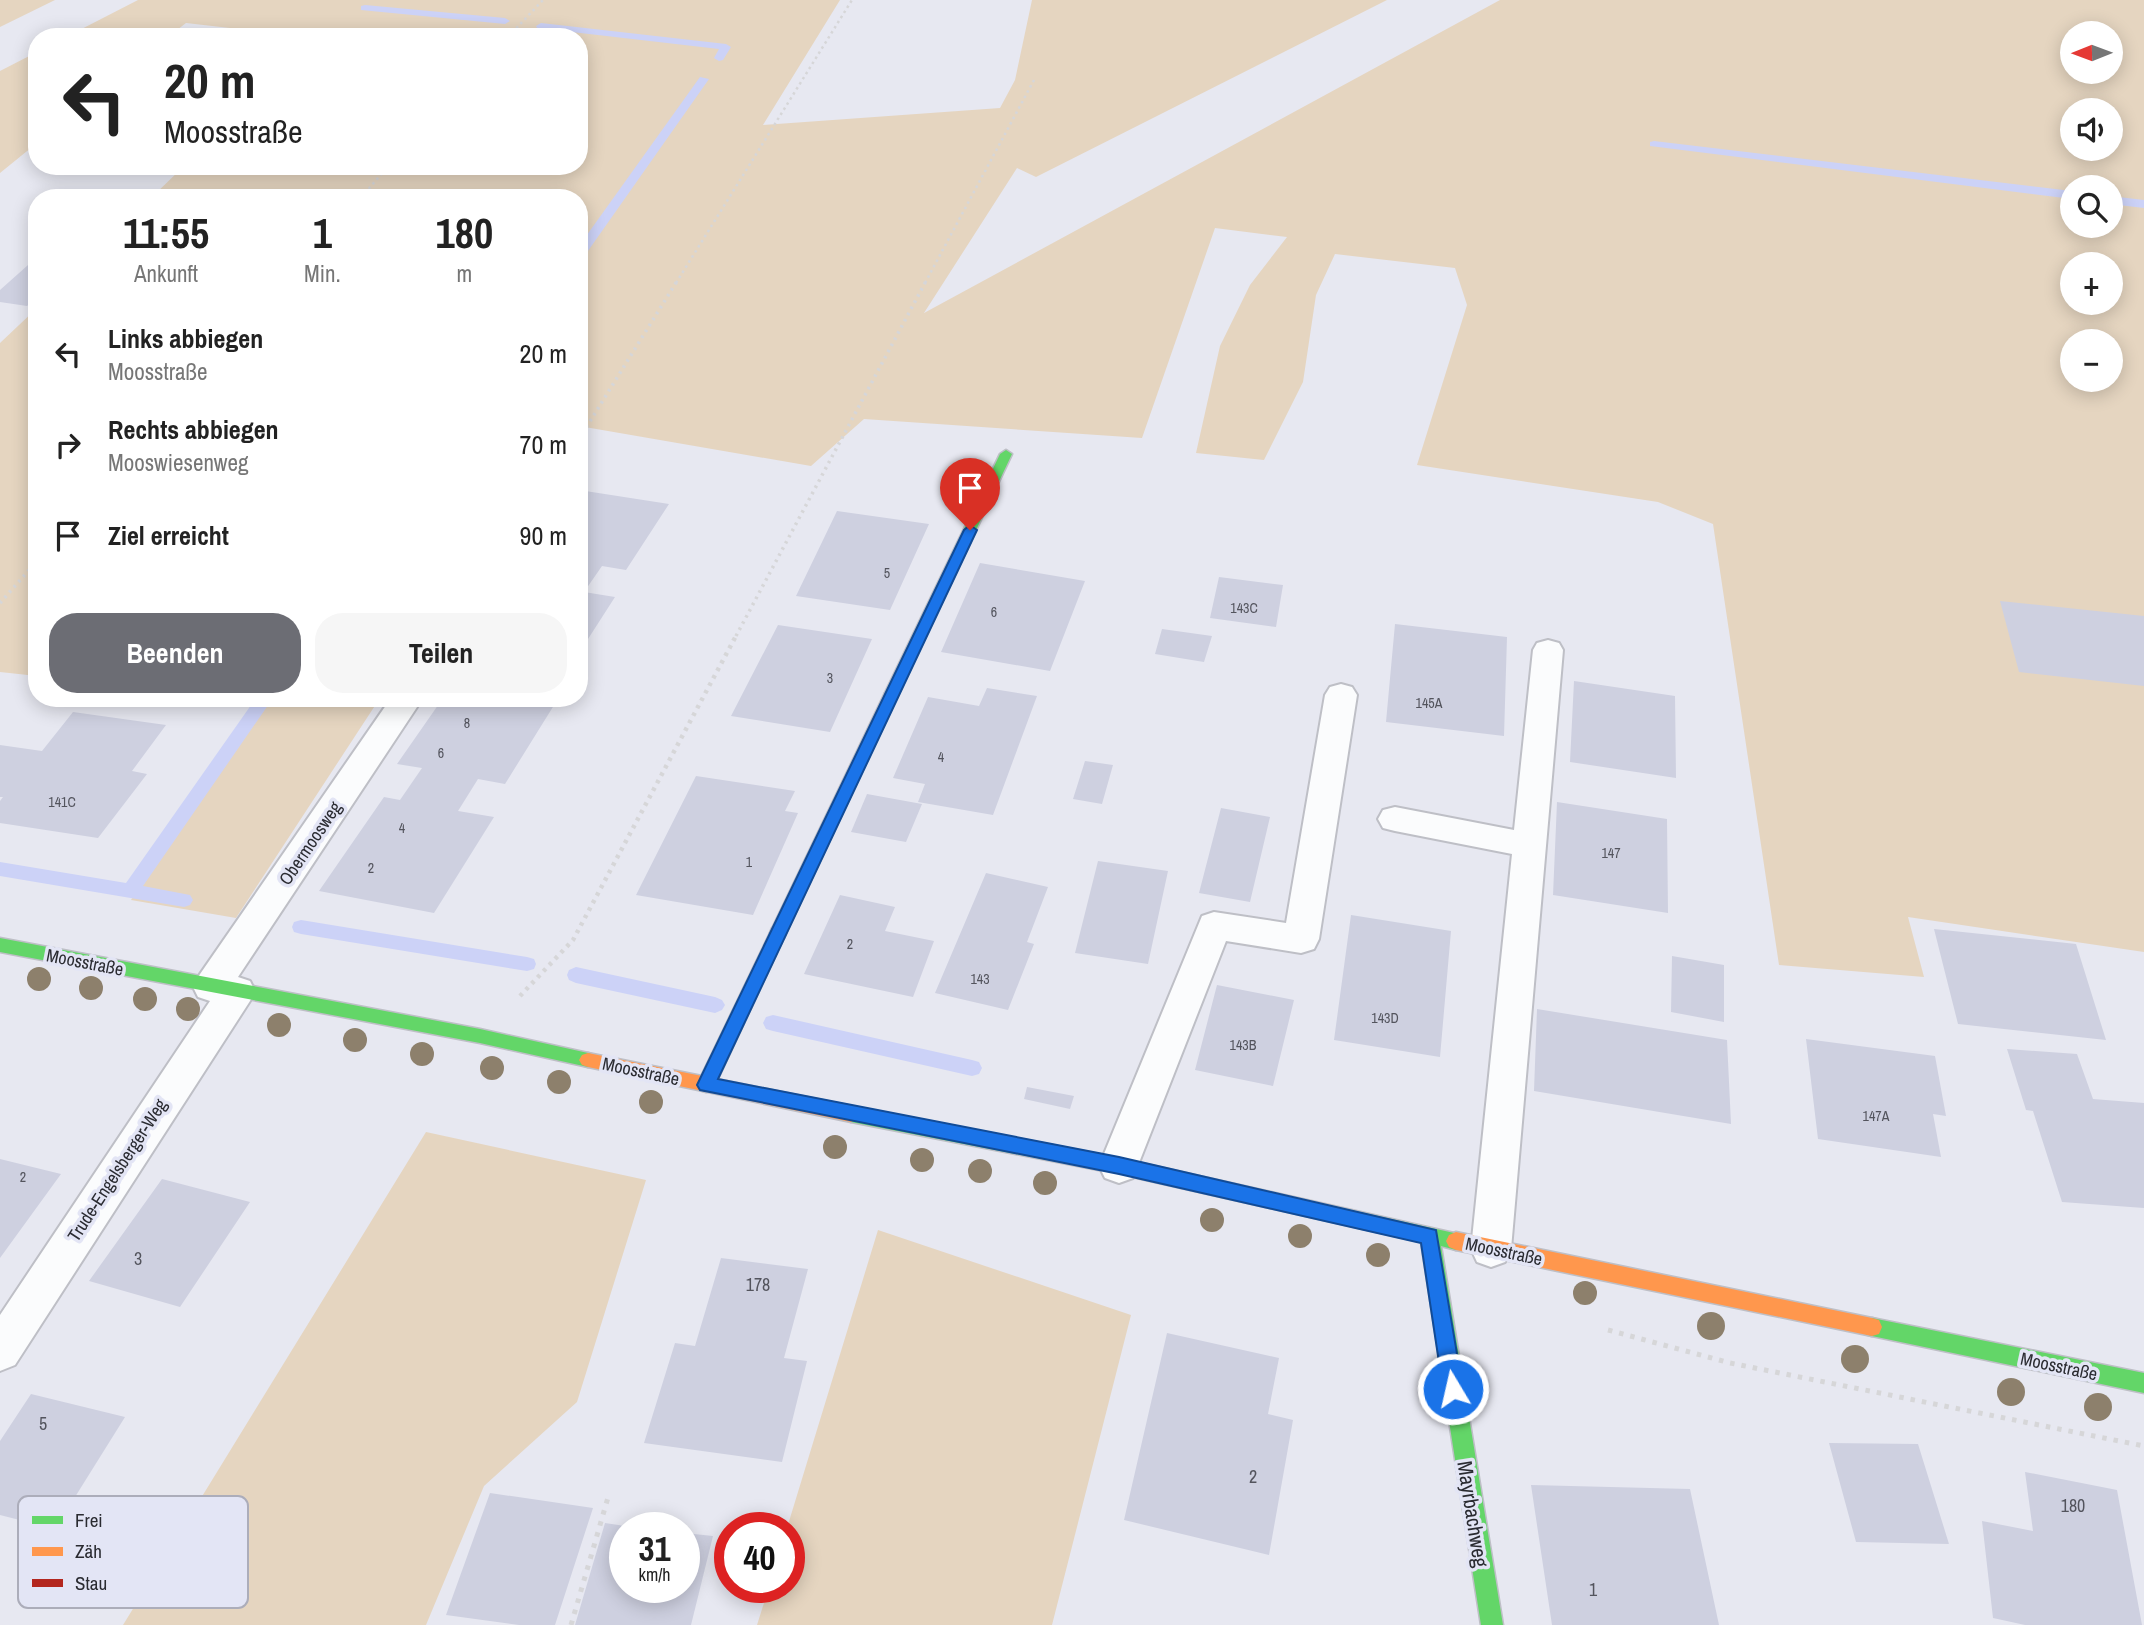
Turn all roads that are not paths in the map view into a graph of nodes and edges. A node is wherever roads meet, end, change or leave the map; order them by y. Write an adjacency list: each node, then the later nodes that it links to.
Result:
1 (1006, 454): 9 (street)
2 (1548, 650): 6 (lane)
3 (1341, 695): 10 (lane)
4 (402, 707): 8 (lane, Obermoosweg)
5 (1395, 819): 6 (lane)
6 (1528, 845): 12 (lane)
7 (0, 945): 8 (street, Moosstraße)
8 (224, 989): 9 (street, Moosstraße); 13 (lane, Trude-Engelsberger-Weg)
9 (706, 1085): 10 (street, Moosstraße)
10 (1119, 1166): 11 (street, Moosstraße)
11 (1430, 1236): 12 (street, Moosstraße); 15 (street, Mayrbachweg)
12 (1491, 1249): 14 (street, Moosstraße)
13 (0, 1351)
14 (2144, 1383)
15 (1492, 1625)

